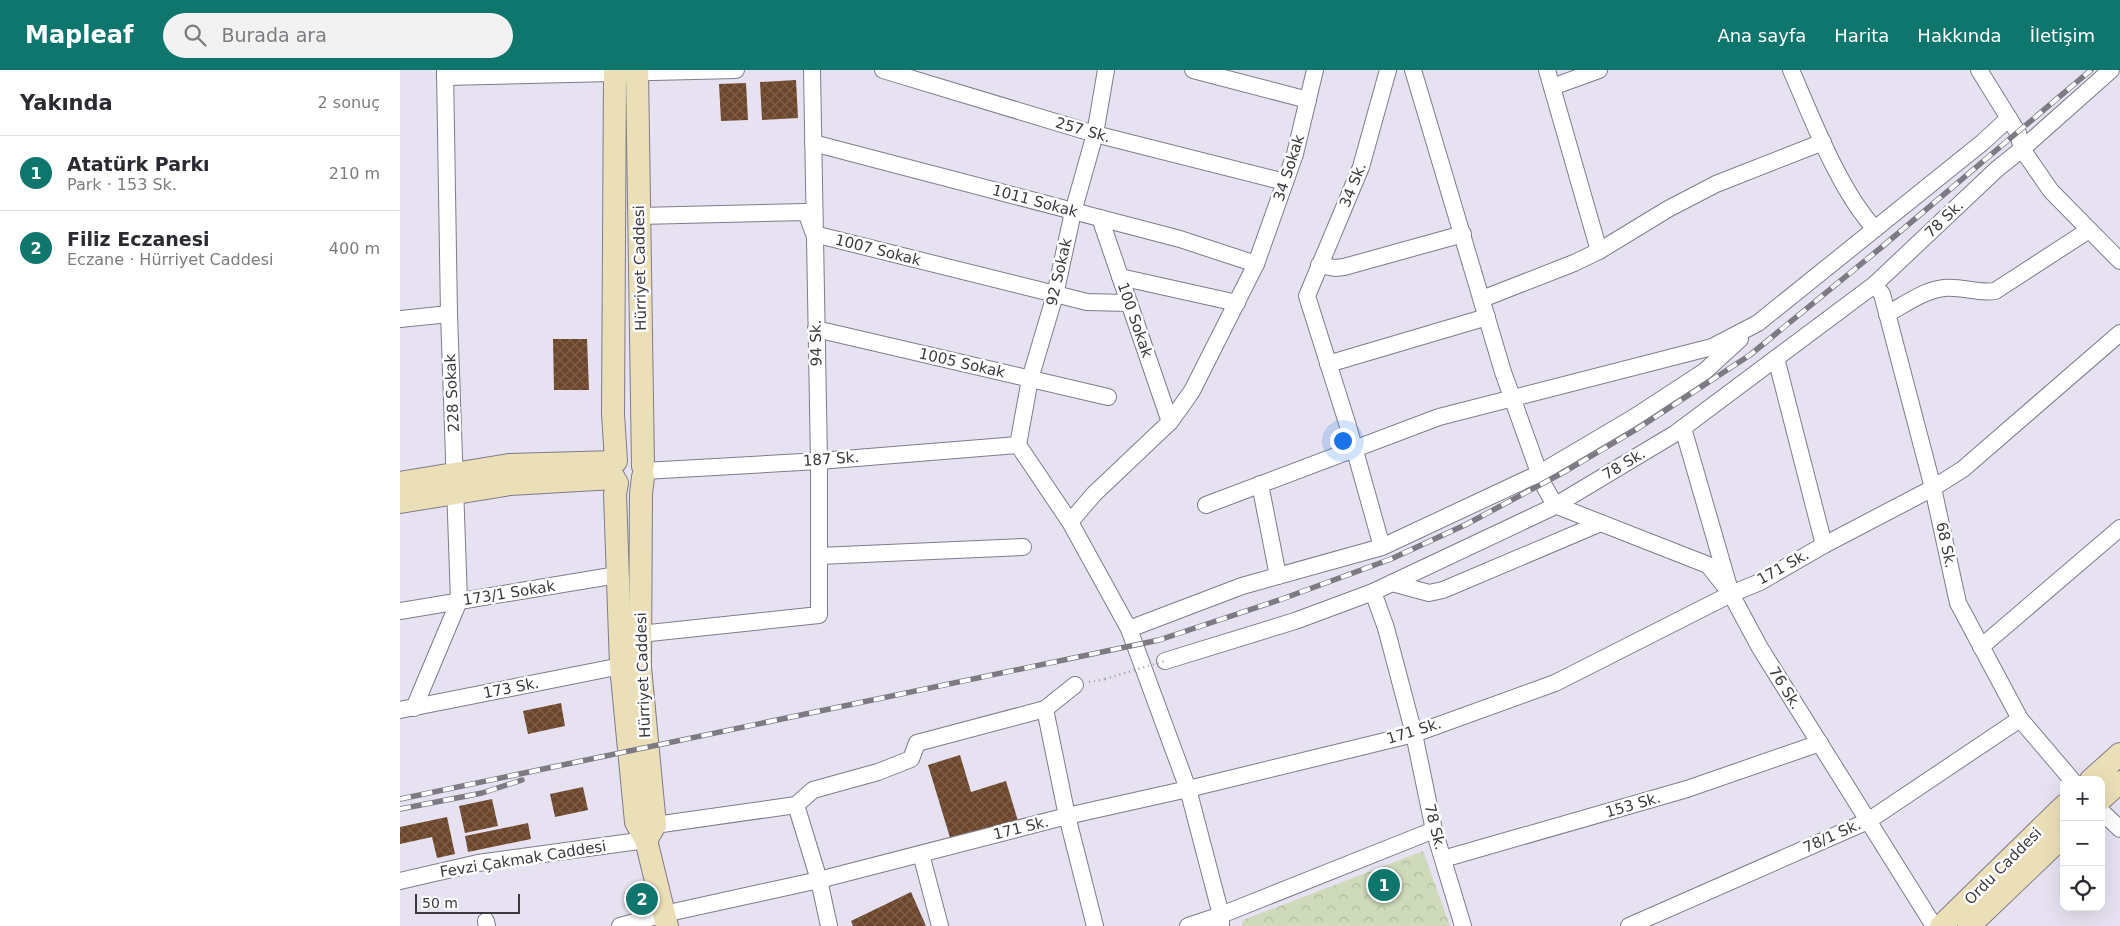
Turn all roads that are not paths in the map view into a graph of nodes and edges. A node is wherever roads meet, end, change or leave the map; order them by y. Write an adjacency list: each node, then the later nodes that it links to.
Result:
1 (736, 70): 14 (street)
2 (812, 70): 21 (street, 94 Sk.)
3 (883, 70): 19 (street, 257 Sk.)
4 (1106, 70): 19 (street, 92 Sokak)
5 (1193, 70): 17 (street)
6 (1315, 70): 17 (street, 34 Sokak)
7 (1388, 70): 34 (street, 34 Sk.)
8 (1413, 70): 30 (street)
9 (1546, 70): 16 (street)
10 (1600, 70): 16 (street)
11 (1791, 70): 20 (street)
12 (1979, 70): 18 (street)
13 (2111, 70): 22 (street, 78 Sk.)
14 (626, 72): 15 (street); 25 (main road, Hürriyet Caddesi); 58 (main road, Hürriyet Caddesi)
15 (445, 74): 41 (street, 228 Sokak)
16 (1552, 87): 31 (street)
17 (1308, 100): 23 (street, 34 Sokak)
18 (2009, 118): 22 (street); 27 (street)
19 (1095, 134): 23 (street, 257 Sk.); 24 (street, 92 Sokak)
20 (1823, 142): 27 (street); 31 (street)
21 (813, 143): 24 (street, 1011 Sokak); 29 (street, 94 Sk.)
22 (2022, 149): 28 (street); 36 (street, 78 Sk.)
23 (1285, 182): 33 (street, 34 Sokak)
24 (1073, 212): 26 (street, 1011 Sokak); 37 (street, 92 Sokak)
25 (639, 216): 29 (street, 1007 Sokak); 59 (main road, Hürriyet Caddesi)
26 (1100, 218): 33 (street, 1011 Sokak); 35 (street, 100 Sokak)
27 (1875, 229): 45 (street)
28 (2089, 230): 32 (street); 42 (street)
29 (814, 234): 37 (street, 1007 Sokak); 46 (street, 94 Sk.)
30 (1463, 234): 34 (street); 38 (street)
31 (1599, 251): 38 (street)
32 (2120, 261)
33 (1256, 264): 40 (street, 34 Sokak)
34 (1320, 265): 49 (street, 34 Sk.)
35 (1120, 276): 39 (street, 100 Sokak); 40 (street)
36 (1874, 285): 42 (street, 68 Sk.); 48 (street, 78 Sk.)
37 (1055, 295): 39 (street, 1007 Sokak); 50 (street, 92 Sokak)
38 (1482, 299): 43 (street)
39 (1129, 303): 53 (street, 100 Sokak)
40 (1237, 303): 53 (street, 34 Sokak)
41 (449, 314): 44 (street); 61 (street, 228 Sokak)
42 (1887, 314): 64 (street, 68 Sk.)
43 (1487, 318): 49 (street); 52 (street)
44 (400, 319)
45 (1758, 323): 52 (street); 60 (street)
46 (816, 329): 50 (street, 1005 Sokak); 57 (street, 94 Sk.)
47 (2120, 333): 64 (street, 171 Sk.)
48 (1776, 358): 54 (street, 78 Sk.); 71 (street)
49 (1328, 364): 56 (street)
50 (1030, 379): 51 (street, 1005 Sokak); 55 (street, 92 Sokak)
51 (1108, 397)
52 (1513, 399): 56 (street); 60 (street)
53 (1170, 422): 68 (street, 34 Sokak)
54 (1683, 428): 67 (street, 78 Sk.); 79 (street, 76 Sk.)
55 (1018, 444): 57 (street, 187 Sk.); 68 (street)
56 (1355, 449): 63 (street); 73 (street)
57 (819, 461): 59 (street, 187 Sk.); 74 (street, 94 Sk.)
58 (615, 471): 59 (main road); 61 (main road); 75 (main road, Hürriyet Caddesi)
59 (644, 471): 83 (main road, Hürriyet Caddesi)
60 (1540, 473): 67 (street); 73 (street)
61 (456, 482): 62 (main road); 65 (main road); 80 (street, 228 Sokak)
62 (400, 483)
63 (1260, 484): 66 (street); 76 (street)
64 (1933, 488): 71 (street, 171 Sk.); 84 (street, 68 Sk.)
65 (400, 502)
66 (1206, 505)
67 (1555, 505): 69 (street); 77 (street, 78 Sk.)
68 (1070, 522): 82 (street)
69 (1601, 523): 77 (street); 79 (street)
70 (2120, 528): 84 (street)
71 (1824, 545): 79 (street, 171 Sk.)
72 (1022, 547): 74 (street)
73 (1382, 547): 76 (street)
74 (819, 556): 83 (street, 94 Sk.)
75 (617, 575): 80 (street, 173/1 Sokak); 86 (main road, Hürriyet Caddesi)
76 (1278, 576): 82 (street)
77 (1392, 583): 78 (street, 78 Sk.)
78 (1373, 592): 85 (street); 91 (street, 78 Sk.)
79 (1731, 594): 91 (street, 171 Sk.); 92 (street, 76 Sk.)
80 (459, 602): 81 (street, 173/1 Sokak); 88 (street, 228 Sokak)
81 (400, 611)
82 (1128, 629): 97 (street)
83 (640, 634): 106 (main road, Hürriyet Caddesi)
84 (1982, 647): 90 (street, 68 Sk.)
85 (1165, 662)
86 (621, 666): 88 (street, 173 Sk.); 106 (main road, Hürriyet Caddesi)
87 (1075, 685): 89 (street)
88 (407, 709)
89 (1046, 709): 99 (street); 102 (street)
90 (2020, 719): 94 (street, 68 Sk.); 103 (street, 78/1 Sk.)
91 (1414, 734): 97 (street, 171 Sk.); 105 (street, 78 Sk.)
92 (1820, 743): 103 (street, 76 Sk.); 109 (street, 153 Sk.)
93 (2120, 754): 95 (main road)
94 (2069, 776)
95 (2095, 776)
96 (2120, 782): 98 (main road)
97 (1188, 789): 102 (street, 171 Sk.); 113 (street)
98 (2105, 796)
99 (796, 805): 106 (street); 110 (street)
100 (2060, 810): 122 (main road, Ordu Caddesi)
101 (2105, 815): 104 (street)
102 (1067, 816): 108 (street, 171 Sk.); 117 (street)
103 (1868, 820): 120 (street, 78/1 Sk.); 121 (street, 76 Sk.)
104 (2120, 828)
105 (1434, 830): 109 (street, 78 Sk.); 113 (street)
106 (650, 832): 111 (street, Fevzi Çakmak Caddesi); 112 (main road, Hürriyet Caddesi)
107 (2060, 839): 123 (main road, Ordu Caddesi)
108 (921, 854): 110 (street, 171 Sk.); 116 (street)
109 (1443, 860): 119 (street, 78 Sk.)
110 (819, 880): 112 (street, 171 Sk.); 115 (street)
111 (400, 881)
112 (665, 920): 114 (street, 171 Sk.)
113 (1221, 920): 118 (street)
114 (620, 926)
115 (829, 926)
116 (940, 926)
117 (1095, 926)
118 (1188, 926)
119 (1463, 926)
120 (1629, 926)
121 (1934, 926)
122 (1942, 926)
123 (1969, 926)

